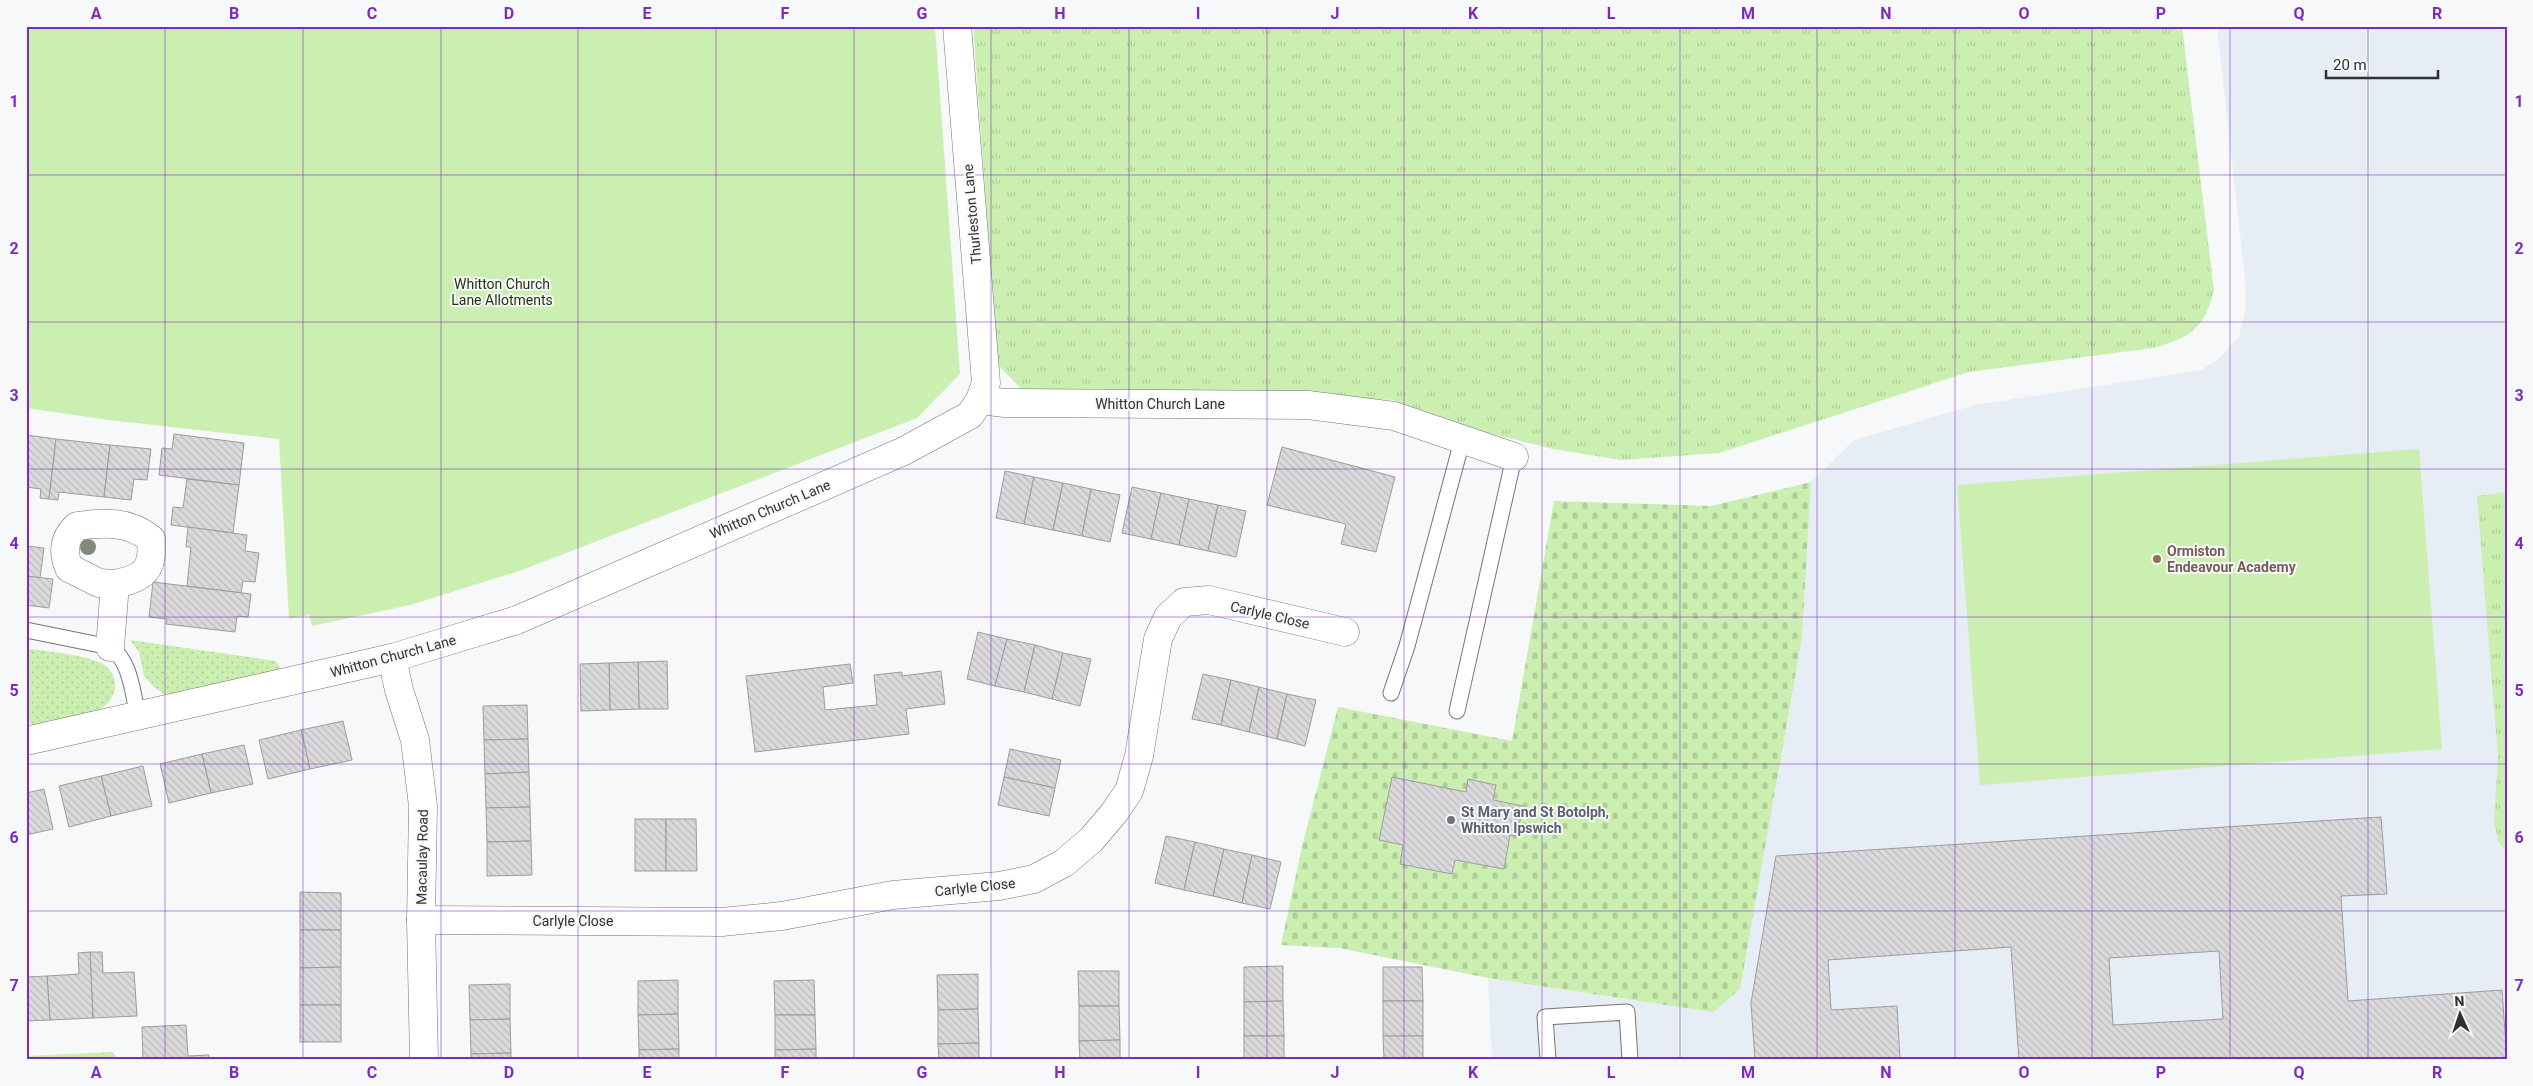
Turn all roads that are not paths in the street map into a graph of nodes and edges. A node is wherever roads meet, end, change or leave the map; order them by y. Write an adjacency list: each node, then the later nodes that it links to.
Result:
1 (957, 26): 2 (street, Thurleston Lane)
2 (980, 400): 3 (street, Whitton Church Lane); 9 (street, Whitton Church Lane)
3 (1462, 441): 4 (street, Whitton Church Lane); 10 (lane)
4 (1514, 457): 11 (lane)
5 (115, 584): 8 (street)
6 (26, 630): 8 (lane)
7 (1345, 632): 14 (street, Carlyle Close)
8 (110, 648): 12 (lane)
9 (392, 658): 12 (street, Whitton Church Lane); 14 (street, Macaulay Road)
10 (1391, 693)
11 (1457, 711)
12 (138, 715): 13 (street, Whitton Church Lane)
13 (26, 741)
14 (421, 920): 15 (street, Macaulay Road)
15 (424, 1060)
16 (1548, 1060): 17 (lane)
17 (1630, 1060)

